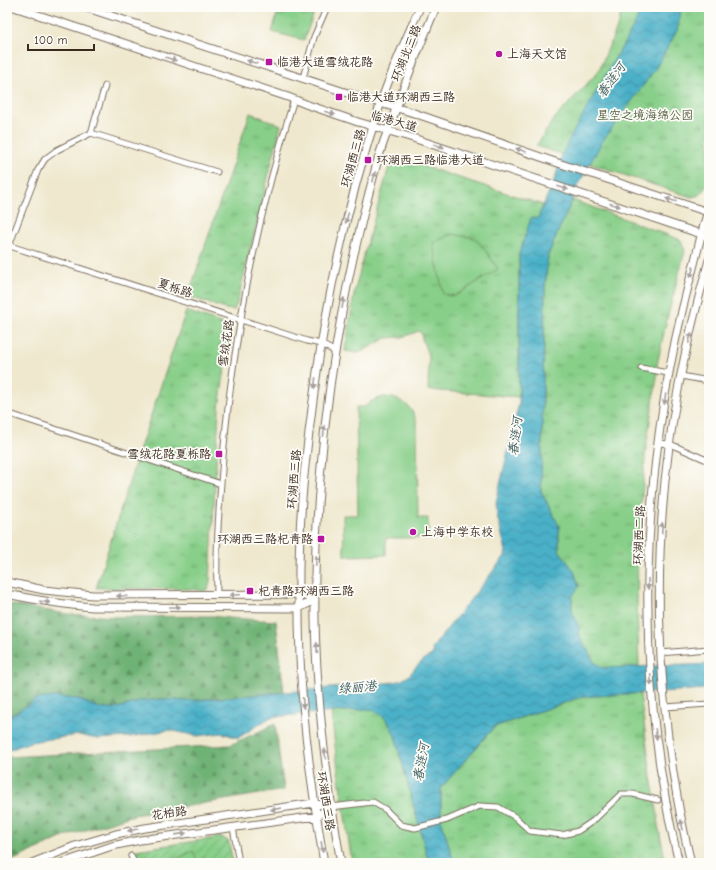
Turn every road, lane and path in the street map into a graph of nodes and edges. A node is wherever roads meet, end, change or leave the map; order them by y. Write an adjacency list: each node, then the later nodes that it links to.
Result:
1 (14, 7): 8 (main road, 临港大道, one-way to 8)
2 (84, 7): 6 (main road, 临港大道, one-way to 2)
3 (327, 7): 6 (street)
4 (420, 7): 9 (main road, 环湖北三路)
5 (436, 7): 10 (main road, 环湖北三路)
6 (302, 78): 9 (main road, 临港大道)
7 (105, 86): 13 (street)
8 (294, 99): 11 (main road, 临港大道, one-way to 11); 21 (street, 雪绒花路)
9 (381, 103): 10 (main road, 临港大道); 11 (main road, 环湖西三路)
10 (396, 107): 12 (main road, 环湖西三路); 15 (main road, 临港大道, one-way to 10)
11 (373, 126): 12 (main road, 临港大道); 22 (main road, 环湖西三路, one-way to 22)
12 (388, 131): 16 (main road, 临港大道, one-way to 16); 23 (main road, 环湖西三路, one-way to 12)
13 (91, 133): 14 (street); 18 (street)
14 (217, 172)
15 (709, 211): 16 (main road, 环湖西二路)
16 (701, 234): 17 (street); 25 (main road, 环湖西二路, one-way to 25)
17 (709, 238)
18 (8, 245): 19 (street); 21 (street, 夏栎路)
19 (7, 251)
20 (709, 260): 26 (main road, 环湖西二路, one-way to 20)
21 (240, 319): 22 (street, 夏栎路); 32 (street, 雪绒花路)
22 (321, 344): 23 (street, 夏栎路); 35 (main road, 环湖西三路, one-way to 35)
23 (334, 351): 37 (main road, 环湖西三路, one-way to 23)
24 (641, 368): 25 (street)
25 (668, 373): 29 (main road, 环湖西二路, one-way to 29)
26 (681, 376): 27 (street); 30 (main road, 环湖西二路)
27 (709, 381)
28 (7, 413): 32 (street)
29 (658, 443): 30 (street); 55 (main road, 环湖西二路, one-way to 55)
30 (670, 444): 31 (street); 40 (main road, 环湖西二路, one-way to 30)
31 (709, 461)
32 (221, 484): 36 (street, 雪绒花路)
33 (7, 582): 36 (main road, one-way to 33)
34 (7, 594): 38 (main road, one-way to 38)
35 (299, 594): 36 (main road, one-way to 36); 37 (main road); 38 (main road, 环湖西三路)
36 (217, 595)
37 (315, 600): 38 (main road); 45 (main road, 环湖西三路, one-way to 37)
38 (299, 608): 44 (main road, 环湖西三路, one-way to 44)
39 (709, 649): 40 (street)
40 (660, 654): 42 (main road, 环湖西二路)
41 (709, 704): 42 (street)
42 (665, 707): 56 (main road, 环湖西二路, one-way to 42)
43 (658, 800): 45 (street)
44 (314, 803): 45 (main road); 46 (main road, 环湖西三路); 49 (main road, 花柏路, one-way to 49)
45 (331, 807): 46 (main road, 花柏路); 54 (main road, 环湖西三路)
46 (317, 816): 47 (main road, 花柏路); 53 (main road, 环湖西三路, one-way to 53)
47 (233, 827): 50 (main road, 花柏路, one-way to 47); 52 (street)
48 (130, 856): 51 (street)
49 (32, 863)
50 (62, 863)
51 (134, 863)
52 (239, 863)
53 (324, 863)
54 (341, 863)
55 (679, 863)
56 (691, 863)

